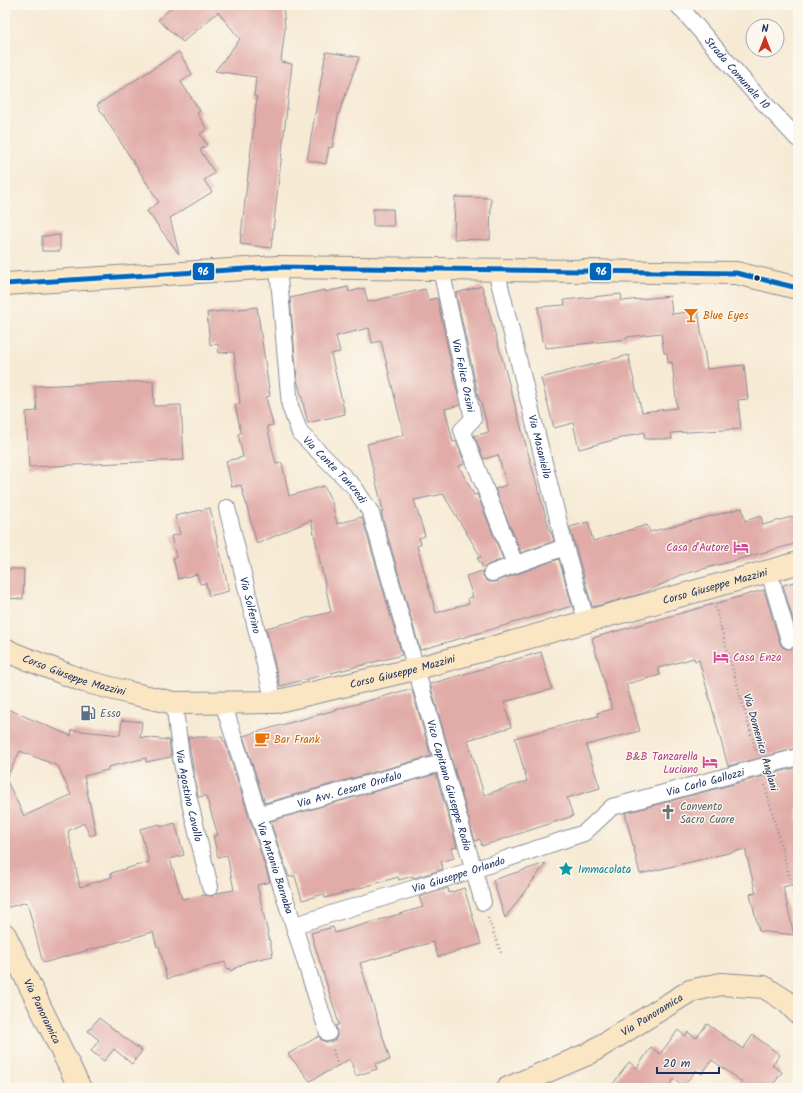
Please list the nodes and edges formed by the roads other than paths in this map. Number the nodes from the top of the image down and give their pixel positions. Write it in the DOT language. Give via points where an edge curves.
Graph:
graph roads {
  1 [pos="678,5"];
  2 [pos="798,139"];
  3 [pos="278,267"];
  4 [pos="441,269"];
  5 [pos="496,270"];
  6 [pos="5,284"];
  7 [pos="798,288"];
  8 [pos="227,508"];
  9 [pos="565,547"];
  10 [pos="798,563"];
  11 [pos="515,564"];
  12 [pos="769,572"];
  13 [pos="492,573"];
  14 [pos="587,622"];
  15 [pos="789,640"];
  16 [pos="5,650"];
  17 [pos="415,669"];
  18 [pos="274,702"];
  19 [pos="174,703"];
  20 [pos="223,703"];
  21 [pos="798,757"];
  22 [pos="442,763"];
  23 [pos="612,807"];
  24 [pos="258,816"];
  25 [pos="473,870"];
  26 [pos="210,888"];
  27 [pos="483,902"];
  28 [pos="295,925"];
  29 [pos="5,935"];
  30 [pos="798,1013"];
  31 [pos="328,1032"];
  32 [pos="80,1088"];
  33 [pos="508,1088"];
  1 -- 2 [label="street, Strada Comunale 10"];
  3 -- 4 [label="street"];
  3 -- 6 [label="street"];
  3 -- 17 [label="street, Via Conte Tancredi" via="290,406 300,433 354,487 371,513"];
  4 -- 5 [label="street"];
  4 -- 11 [label="street, Via Felice Orsini" via="473,419 462,430"];
  5 -- 7 [label="street" via="736,273"];
  5 -- 9 [label="street, Via Masaniello"];
  8 -- 18 [label="street, Via Solferino"];
  9 -- 11 [label="street"];
  9 -- 14 [label="street, Via Masaniello"];
  10 -- 12 [label="street, Corso Giuseppe Mazzini"];
  11 -- 13 [label="street"];
  12 -- 14 [label="street, Corso Giuseppe Mazzini"];
  12 -- 15 [label="street"];
  14 -- 17 [label="street, Corso Giuseppe Mazzini"];
  16 -- 19 [label="street, Corso Giuseppe Mazzini" via="84,681"];
  17 -- 18 [label="street, Corso Giuseppe Mazzini"];
  17 -- 22 [label="street, Vico Capitano Giuseppe Rodio"];
  18 -- 20 [label="street, Corso Giuseppe Mazzini"];
  19 -- 20 [label="street, Corso Giuseppe Mazzini"];
  19 -- 26 [label="street, Via Agostino Cavallo" via="188,795"];
  20 -- 24 [label="street, Via Antonio Barnaba"];
  21 -- 23 [label="street, Via Carlo Gallozzi"];
  22 -- 24 [label="street, Via Avv. Cesare Orofalo"];
  22 -- 25 [label="street, Vico Capitano Giuseppe Rodio"];
  23 -- 25 [label="street, Via Giuseppe Orlando" via="584,833"];
  24 -- 28 [label="street, Via Antonio Barnaba"];
  25 -- 27 [label="street, Vico Capitano Giuseppe Rodio"];
  25 -- 28 [label="street, Via Giuseppe Orlando"];
  28 -- 31 [label="street, Via Antonio Barnaba"];
  29 -- 32 [label="street, Via Panoramica"];
  30 -- 33 [label="street, Via Panoramica" via="786,1001 764,987 721,984 690,991 588,1054"];
}
